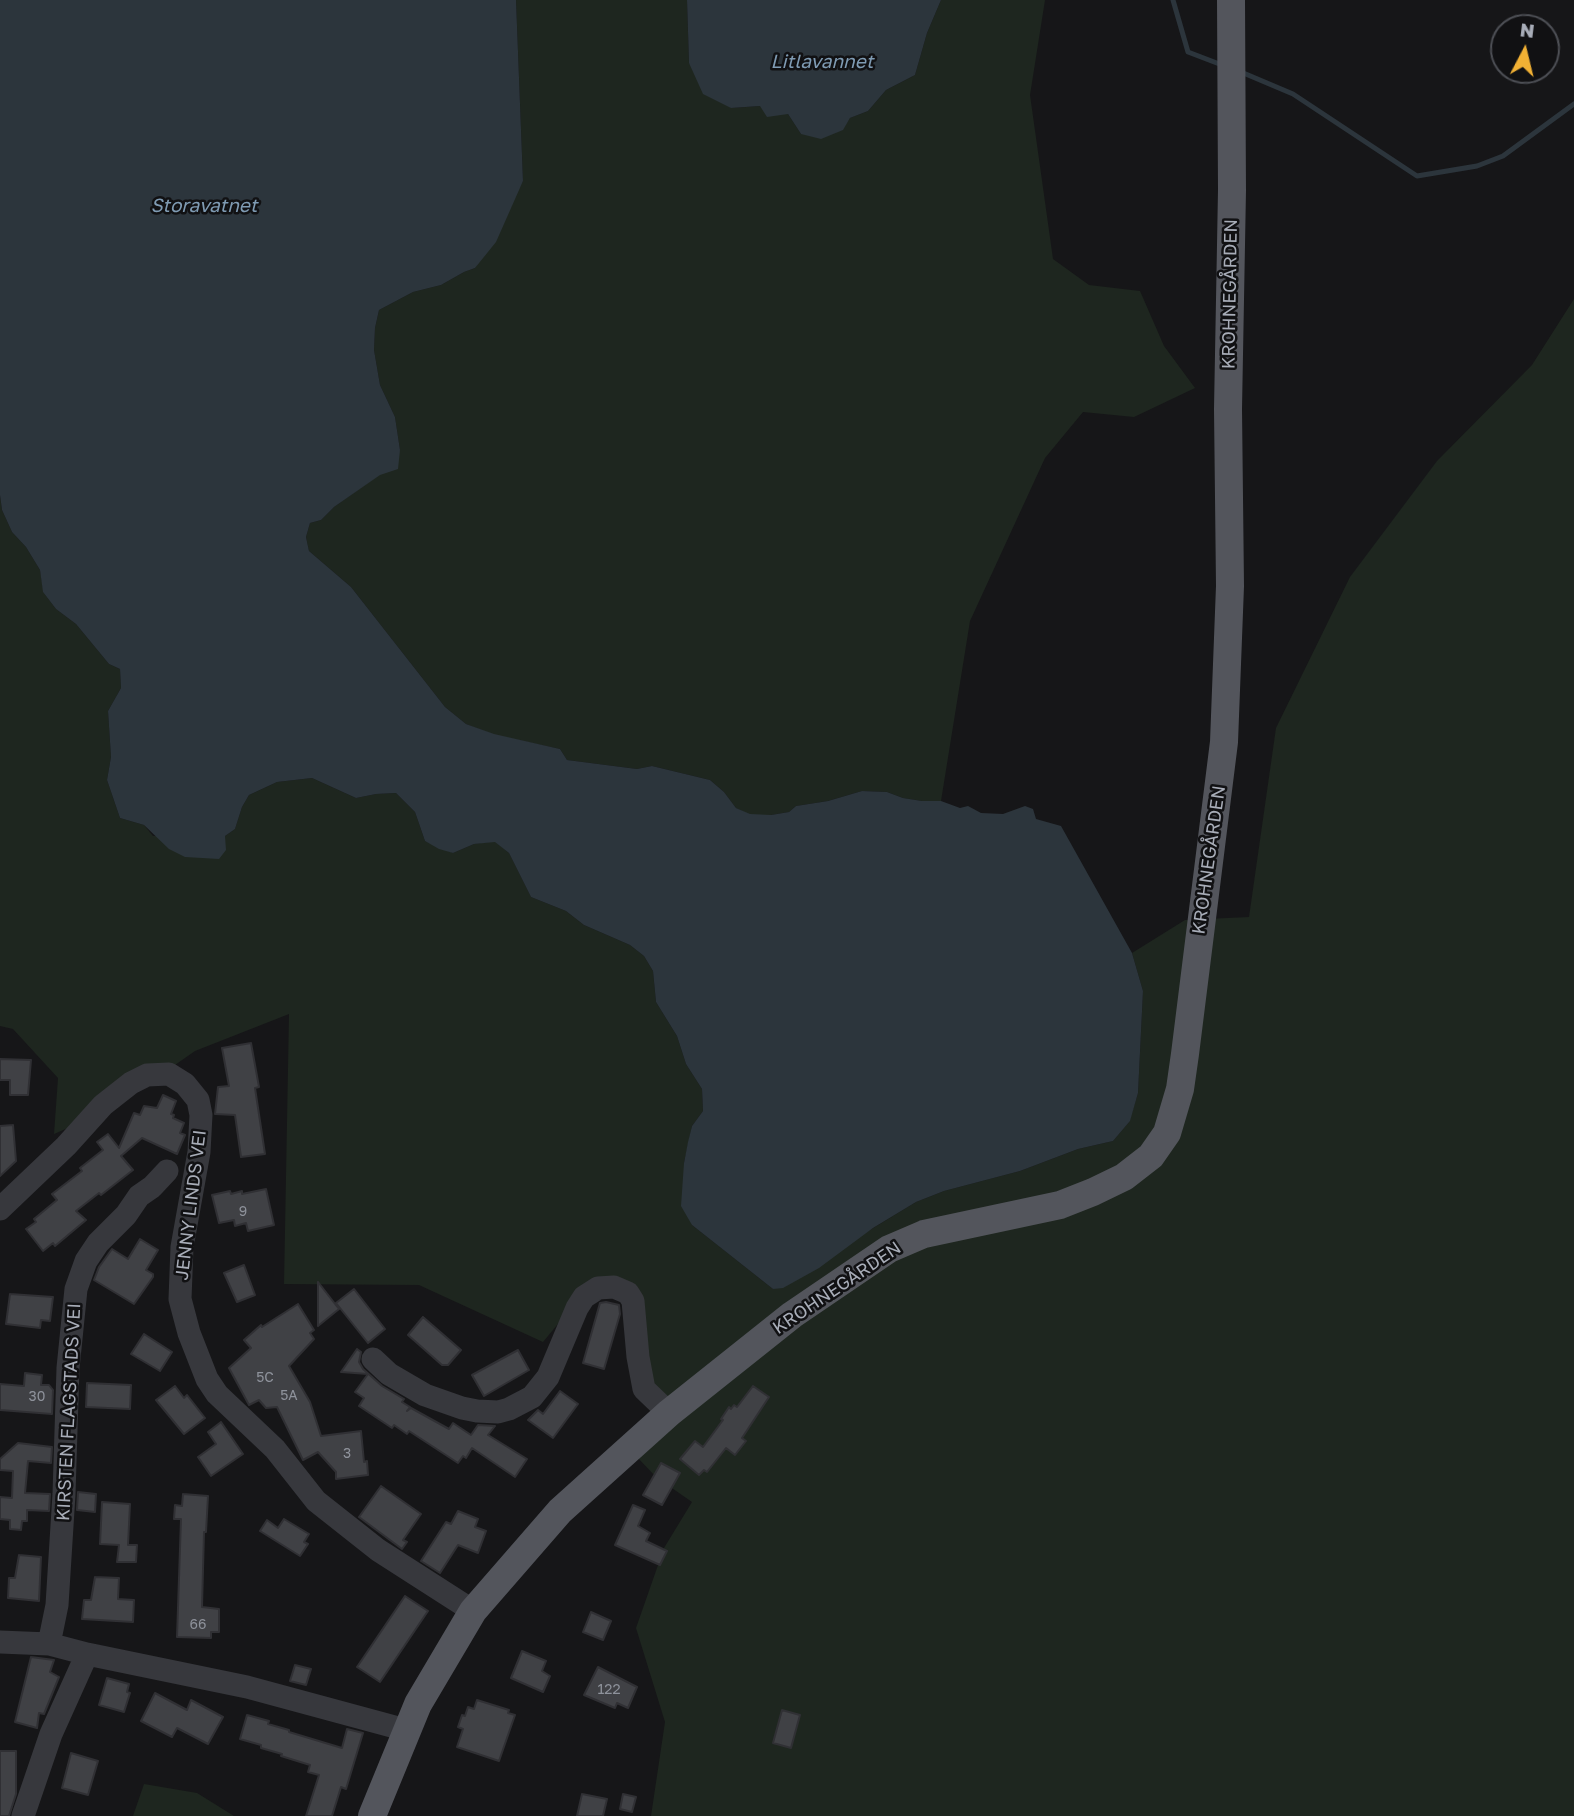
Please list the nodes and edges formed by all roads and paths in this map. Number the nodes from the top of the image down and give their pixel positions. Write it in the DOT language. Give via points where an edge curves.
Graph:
graph roads {
  1 [pos="1231,0"];
  2 [pos="167,1171"];
  3 [pos="0,1209"];
  4 [pos="373,1359"];
  5 [pos="669,1413"];
  6 [pos="473,1611"];
  7 [pos="0,1642"];
  8 [pos="49,1644"];
  9 [pos="87,1654"];
  10 [pos="405,1730"];
  11 [pos="379,1813"];
  12 [pos="23,1816"];
  1 -- 5 [label="main road, KROHNEGÅRDEN" via="1230,586 1224,742 1185,1054 1172,1123 1152,1156 1093,1192 1060,1205 924,1234 889,1250 792,1315"];
  2 -- 8 [label="street, KIRSTEN FLAGSTADS VEI" via="98,1243 76,1289 57,1605"];
  3 -- 6 [label="street, JENNY LINDS VEI" via="103,1105 131,1083 147,1075 169,1074 185,1084 198,1100 201,1115 182,1247 180,1299 207,1379 275,1449 316,1501 397,1563"];
  4 -- 5 [label="street" via="425,1395 477,1411 509,1409 532,1397 548,1377 584,1297 598,1288 614,1287 634,1301 644,1389"];
  5 -- 6 [label="main road, KROHNEGÅRDEN" via="560,1511"];
  6 -- 10 [label="main road, KROHNEGÅRDEN"];
  7 -- 8 [label="street"];
  8 -- 9 [label="street"];
  9 -- 10 [label="street" via="247,1687"];
  9 -- 12 [label="street" via="51,1734"];
  10 -- 11 [label="main road, KROHNEGÅRDEN"];
}
